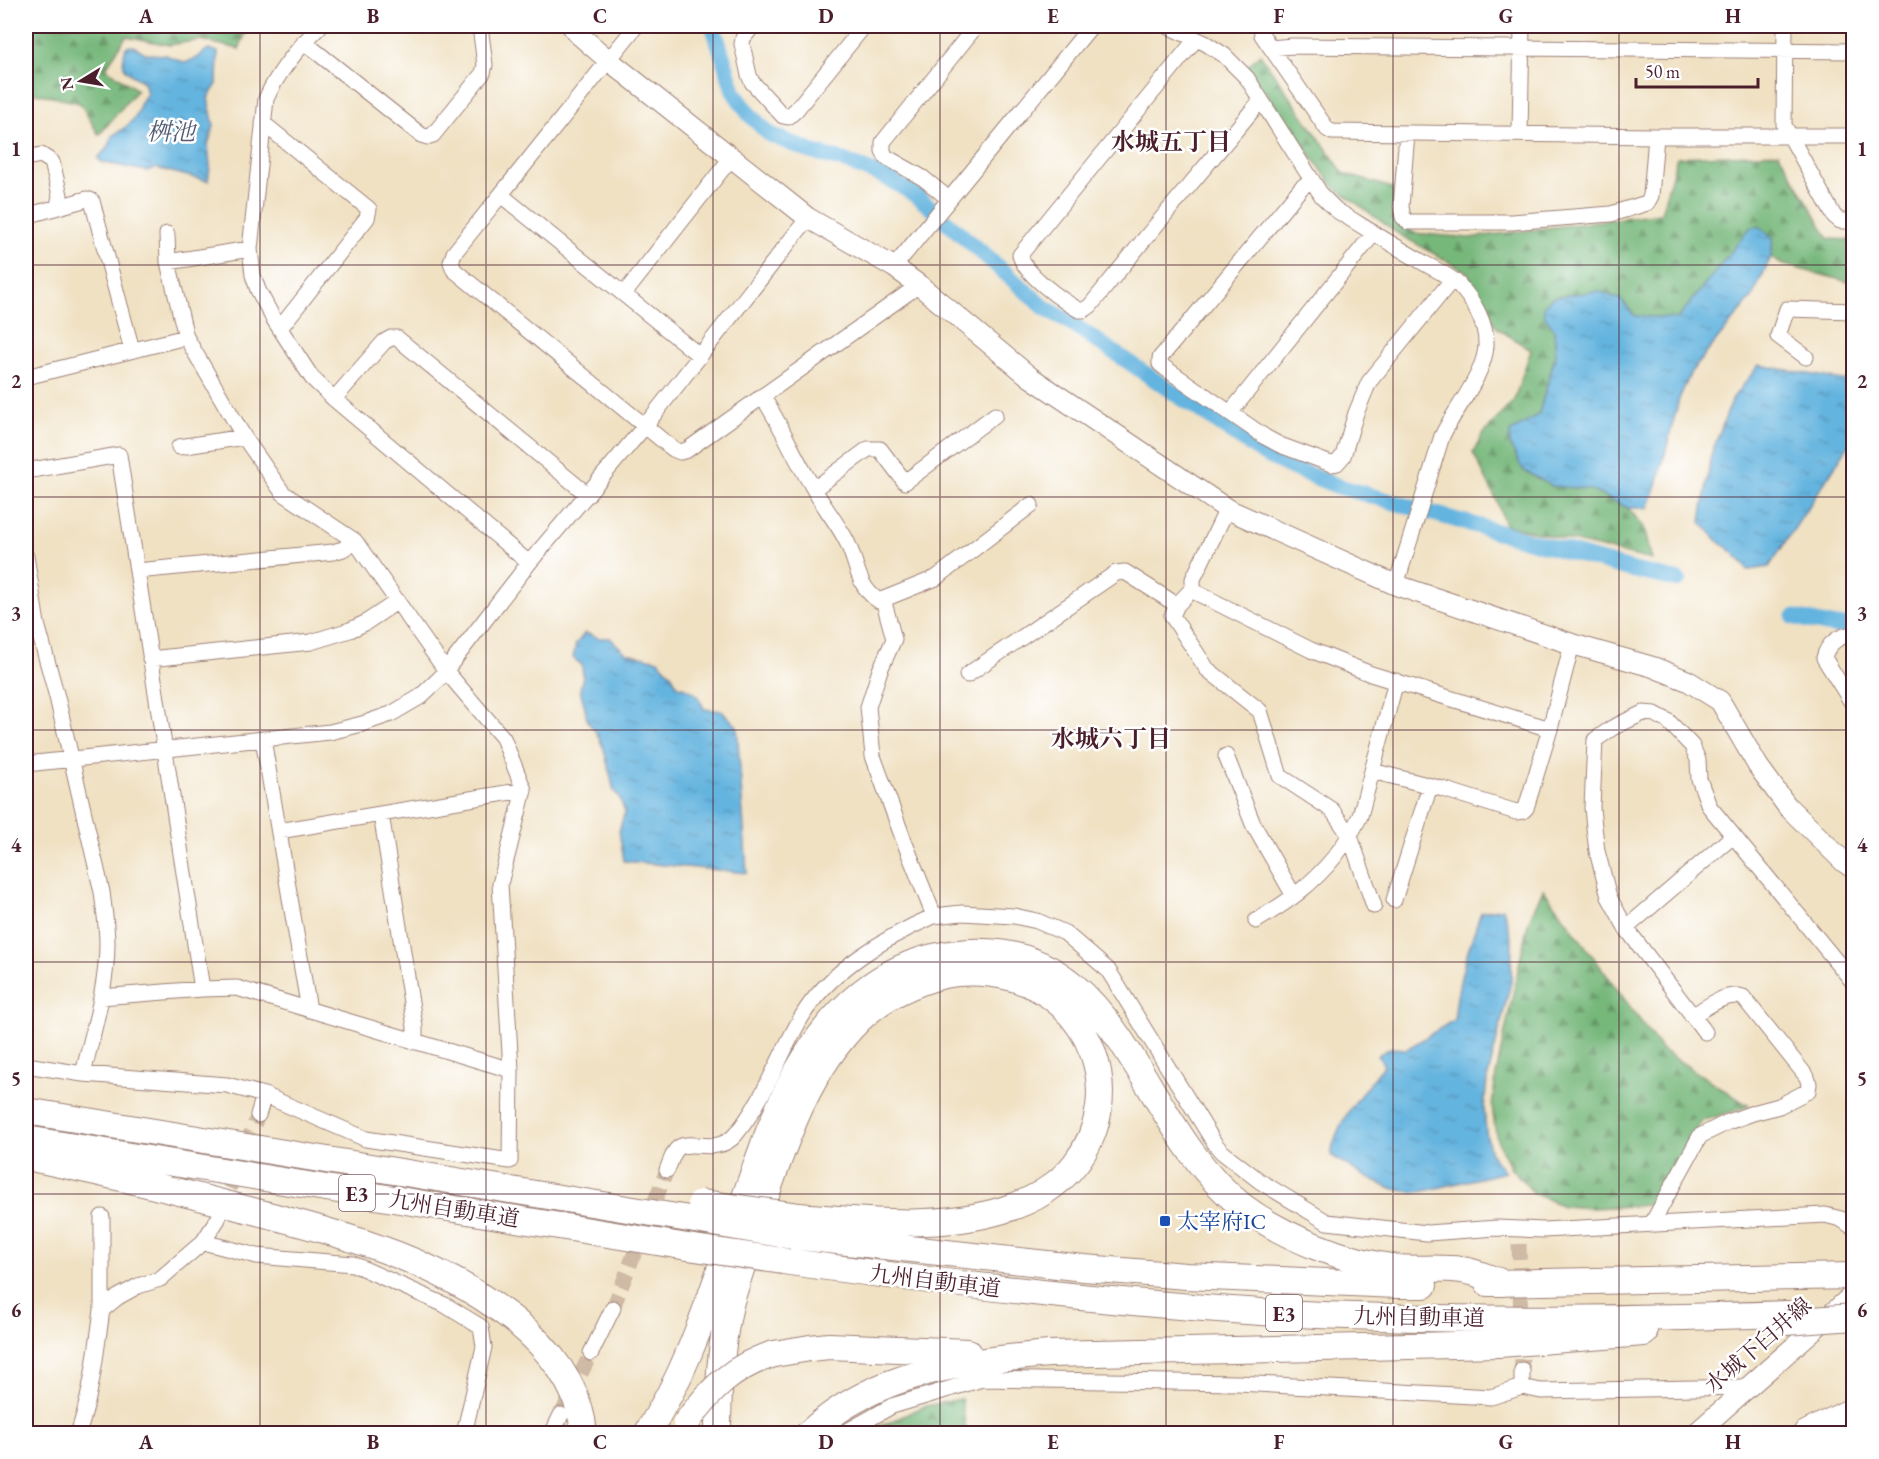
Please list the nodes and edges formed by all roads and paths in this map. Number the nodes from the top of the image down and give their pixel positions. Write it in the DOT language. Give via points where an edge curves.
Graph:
graph roads {
  1 [pos="320,26"];
  2 [pos="480,26"];
  3 [pos="572,26"];
  4 [pos="636,26"];
  5 [pos="753,26"];
  6 [pos="864,26"];
  7 [pos="976,26"];
  8 [pos="1091,26"];
  9 [pos="1167,26"];
  10 [pos="1261,26"];
  11 [pos="1522,26"];
  12 [pos="1785,26"];
  13 [pos="1196,39"];
  14 [pos="304,42"];
  15 [pos="1270,48"];
  16 [pos="1521,48"];
  17 [pos="1785,50"];
  18 [pos="1854,51"];
  19 [pos="608,59"];
  20 [pos="1261,100"];
  21 [pos="263,123"];
  22 [pos="1407,133"];
  23 [pos="1520,135"];
  24 [pos="1656,136"];
  25 [pos="1791,136"];
  26 [pos="1854,136"];
  27 [pos="26,158"];
  28 [pos="731,158"];
  29 [pos="1312,180"];
  30 [pos="501,195"];
  31 [pos="949,199"];
  32 [pos="58,206"];
  33 [pos="26,216"];
  34 [pos="808,218"];
  35 [pos="1854,221"];
  36 [pos="1374,233"];
  37 [pos="167,234"];
  38 [pos="250,249"];
  39 [pos="168,262"];
  40 [pos="894,267"];
  41 [pos="1452,280"];
  42 [pos="919,285"];
  43 [pos="624,294"];
  44 [pos="1854,311"];
  45 [pos="280,328"];
  46 [pos="186,337"];
  47 [pos="132,350"];
  48 [pos="700,356"];
  49 [pos="1806,357"];
  50 [pos="26,374"];
  51 [pos="762,396"];
  52 [pos="334,399"];
  53 [pos="1230,413"];
  54 [pos="995,415"];
  55 [pos="645,426"];
  56 [pos="244,437"];
  57 [pos="179,447"];
  58 [pos="26,471"];
  59 [pos="814,489"];
  60 [pos="588,495"];
  61 [pos="1030,505"];
  62 [pos="1227,508"];
  63 [pos="355,541"];
  64 [pos="26,556"];
  65 [pos="529,563"];
  66 [pos="137,571"];
  67 [pos="1396,585"];
  68 [pos="1193,588"];
  69 [pos="883,600"];
  70 [pos="398,601"];
  71 [pos="1177,606"];
  72 [pos="1854,634"];
  73 [pos="1572,644"];
  74 [pos="150,659"];
  75 [pos="446,670"];
  76 [pos="968,675"];
  77 [pos="1396,681"];
  78 [pos="1854,706"];
  79 [pos="1550,729"];
  80 [pos="263,739"];
  81 [pos="165,749"];
  82 [pos="1226,756"];
  83 [pos="71,759"];
  84 [pos="26,764"];
  85 [pos="1372,771"];
  86 [pos="1430,786"];
  87 [pos="524,790"];
  88 [pos="381,814"];
  89 [pos="279,831"];
  90 [pos="1350,836"];
  91 [pos="1733,836"];
  92 [pos="1854,869"];
  93 [pos="1294,896"];
  94 [pos="1394,900"];
  95 [pos="1374,906"];
  96 [pos="934,916"];
  97 [pos="1256,921"];
  98 [pos="1626,928"];
  99 [pos="1854,983"];
  100 [pos="202,989"];
  101 [pos="101,997"];
  102 [pos="309,1010"];
  103 [pos="1692,1016"];
  104 [pos="1705,1032"];
  105 [pos="415,1042"];
  106 [pos="26,1065"];
  107 [pos="511,1070"];
  108 [pos="83,1074"];
  109 [pos="264,1095"];
  110 [pos="26,1111"];
  111 [pos="258,1115"];
  112 [pos="26,1138"];
  113 [pos="26,1157"];
  114 [pos="668,1170"];
  115 [pos="102,1217"];
  116 [pos="218,1219"];
  117 [pos="1651,1224"];
  118 [pos="795,1226"];
  119 [pos="1854,1228"];
  120 [pos="202,1242"];
  121 [pos="1844,1276"];
  122 [pos="1504,1283"];
  123 [pos="1854,1294"];
  124 [pos="613,1308"];
  125 [pos="102,1310"];
  126 [pos="1854,1311"];
  127 [pos="1854,1317"];
  128 [pos="1786,1318"];
  129 [pos="591,1353"];
  130 [pos="1049,1354"];
  131 [pos="1522,1370"];
  132 [pos="1522,1387"];
  133 [pos="1746,1388"];
  134 [pos="1854,1410"];
  135 [pos="561,1415"];
  136 [pos="717,1427"];
  137 [pos="683,1428"];
  138 [pos="1854,1430"];
  139 [pos="464,1433"];
  140 [pos="78,1434"];
  141 [pos="454,1434"];
  142 [pos="552,1434"];
  143 [pos="584,1434"];
  144 [pos="647,1434"];
  145 [pos="808,1434"];
  146 [pos="842,1434"];
  147 [pos="1695,1434"];
  148 [pos="1806,1434"];
  149 [pos="1846,1434"];
  1 -- 14 [label="street"];
  2 -- 14 [label="street" via="483,73 433,135 427,137"];
  3 -- 19 [label="street"];
  4 -- 19 [label="street"];
  5 -- 6 [label="street" via="742,44 749,75 788,117"];
  7 -- 31 [label="street" via="883,142 886,157 923,178"];
  8 -- 31 [label="street"];
  9 -- 13 [label="street"];
  10 -- 15 [label="street"];
  11 -- 16 [label="street"];
  12 -- 17 [label="street"];
  13 -- 20 [label="street" via="1224,55 1247,78"];
  13 -- 20 [label="street" via="1020,255 1035,277 1079,310 1090,306"];
  14 -- 21 [label="street" via="274,81 266,99"];
  15 -- 16 [label="street"];
  15 -- 22 [label="street" via="1327,129"];
  16 -- 17 [label="street"];
  16 -- 23 [label="street"];
  17 -- 18 [label="street"];
  17 -- 25 [label="street" via="1784,125"];
  19 -- 28 [label="street"];
  19 -- 30 [label="street"];
  20 -- 29 [label="street"];
  21 -- 38 [label="street"];
  21 -- 45 [label="street" via="369,209 367,218"];
  22 -- 23 [label="street"];
  22 -- 24 [label="street" via="1401,207 1402,217 1408,222 1512,222 1611,214 1647,203 1652,196"];
  23 -- 24 [label="street"];
  24 -- 25 [label="street"];
  25 -- 26 [label="street"];
  25 -- 35 [label="street" via="1834,216 1840,221"];
  27 -- 32 [label="street" via="41,155 52,162 60,195"];
  28 -- 34 [label="street"];
  28 -- 43 [label="street"];
  29 -- 36 [label="street" via="1336,210"];
  29 -- 53 [label="street" via="1301,188 1160,358 1165,368"];
  30 -- 43 [label="street"];
  30 -- 55 [label="street" via="454,253 454,270"];
  31 -- 40 [label="street"];
  32 -- 33 [label="street"];
  32 -- 47 [label="street" via="92,201"];
  34 -- 40 [label="street"];
  34 -- 48 [label="street"];
  36 -- 41 [label="street"];
  36 -- 53 [label="street"];
  37 -- 39 [label="street"];
  38 -- 39 [label="street"];
  38 -- 45 [label="street" via="258,290"];
  39 -- 46 [label="street"];
  40 -- 42 [label="street"];
  41 -- 53 [label="street" via="1369,382 1343,456 1337,463 1280,445"];
  41 -- 67 [label="street" via="1473,301 1486,346 1479,371 1442,436"];
  42 -- 51 [label="street"];
  42 -- 62 [label="street" via="1030,377"];
  43 -- 48 [label="street"];
  44 -- 49 [label="street" via="1786,309 1778,336"];
  45 -- 52 [label="street" via="312,378"];
  46 -- 47 [label="street"];
  46 -- 56 [label="street"];
  47 -- 50 [label="street"];
  48 -- 55 [label="street"];
  51 -- 55 [label="street" via="680,452"];
  51 -- 59 [label="street"];
  52 -- 60 [label="street" via="384,342 397,338"];
  52 -- 65 [label="street"];
  54 -- 59 [label="street" via="905,482 880,449 868,449"];
  55 -- 60 [label="street"];
  56 -- 57 [label="street"];
  56 -- 63 [label="street" via="284,493"];
  58 -- 66 [label="street" via="119,455"];
  59 -- 69 [label="street" via="851,549 860,580 869,594"];
  60 -- 65 [label="street"];
  61 -- 69 [label="street" via="936,578"];
  62 -- 67 [label="street"];
  62 -- 68 [label="street" via="1193,579"];
  63 -- 66 [label="street" via="333,552"];
  63 -- 70 [label="street"];
  64 -- 83 [label="street" via="38,624"];
  65 -- 75 [label="street"];
  66 -- 74 [label="street"];
  67 -- 73 [label="street"];
  68 -- 71 [label="street"];
  68 -- 77 [label="street" via="1311,650"];
  69 -- 96 [label="street" via="894,639 868,707 873,756"];
  70 -- 74 [label="street" via="365,623 311,642"];
  70 -- 75 [label="street"];
  71 -- 76 [label="street" via="1125,572 1116,573"];
  71 -- 90 [label="street" via="1172,616 1207,669 1260,711 1280,776 1332,810"];
  72 -- 78 [label="street" via="1835,640 1824,658"];
  73 -- 79 [label="street"];
  73 -- 92 [label="street" via="1653,667 1688,681 1720,701 1787,806"];
  74 -- 81 [label="street"];
  75 -- 80 [label="street" via="420,697 392,714 330,732"];
  75 -- 87 [label="street" via="503,738"];
  77 -- 79 [label="street"];
  77 -- 85 [label="street"];
  79 -- 86 [label="street" via="1523,811"];
  80 -- 81 [label="street"];
  80 -- 89 [label="street"];
  81 -- 83 [label="street"];
  81 -- 100 [label="street"];
  82 -- 93 [label="street" via="1253,824"];
  83 -- 84 [label="street"];
  83 -- 101 [label="street" via="106,921"];
  85 -- 86 [label="street"];
  85 -- 90 [label="street" via="1360,816"];
  86 -- 94 [label="street"];
  87 -- 88 [label="street"];
  87 -- 107 [label="street" via="500,884"];
  88 -- 89 [label="street"];
  88 -- 105 [label="street"];
  89 -- 102 [label="street"];
  90 -- 93 [label="street" via="1332,861"];
  90 -- 95 [label="street"];
  91 -- 98 [label="street"];
  91 -- 98 [label="street" via="1703,793 1692,746 1668,721 1642,713 1595,740 1592,808 1597,851 1609,897"];
  91 -- 99 [label="street"];
  93 -- 97 [label="street"];
  96 -- 114 [label="street" via="883,942 837,976 802,1016 737,1133 725,1144 679,1147"];
  96 -- 117 [label="street" via="1014,916 1065,933 1108,970 1222,1152 1261,1182 1327,1222 1427,1233 1497,1227 1520,1237"];
  98 -- 103 [label="street"];
  100 -- 101 [label="street"];
  100 -- 102 [label="street" via="237,988"];
  101 -- 108 [label="street"];
  102 -- 105 [label="street"];
  103 -- 104 [label="street"];
  103 -- 117 [label="street" via="1726,996 1743,997 1807,1077 1808,1091 1779,1107 1753,1113 1700,1136"];
  105 -- 107 [label="street"];
  106 -- 108 [label="street"];
  107 -- 109 [label="street" via="510,1161 366,1139"];
  108 -- 109 [label="street" via="227,1085"];
  109 -- 111 [label="street"];
  110 -- 118 [label="highway, 九州自動車道 / E3, bridge" via="370,1166"];
  112 -- 128 [label="highway, 九州自動車道 / E3, bridge" via="688,1247 1083,1298 1359,1316"];
  113 -- 143 [label="highway" via="159,1186 286,1220 375,1247 445,1276 517,1322 549,1353 570,1385"];
  115 -- 125 [label="street"];
  116 -- 120 [label="street"];
  117 -- 119 [label="street" via="1825,1215 1842,1219"];
  118 -- 122 [label="highway, 九州自動車道 / E3" via="1015,1262 1186,1276 1397,1286"];
  118 -- 136 [label="highway" via="959,1219 1026,1202 1058,1181 1085,1149 1099,1110 1096,1062 1077,1020 1061,1003 1022,980 976,972 953,973 931,978 884,1000 841,1040 795,1116 730,1300"];
  120 -- 125 [label="street" via="159,1279 138,1286"];
  120 -- 139 [label="street" via="257,1256 353,1264 445,1305 480,1327 484,1347"];
  121 -- 122 [label="highway, 九州自動車道 / E3"];
  122 -- 144 [label="highway" via="1463,1270 1396,1268 1342,1256 1267,1223 1219,1186 1198,1162 1105,1017 1087,996 1068,980 1026,957 956,952 908,965 866,988 831,1021 802,1061 764,1143 681,1371"];
  123 -- 133 [label="street, 水城下臼井線"];
  124 -- 129 [label="street"];
  125 -- 140 [label="street" via="87,1410"];
  126 -- 128 [label="highway, 九州自動車道 / E3"];
  127 -- 128 [label="highway, bridge"];
  128 -- 130 [label="highway" via="1499,1344"];
  130 -- 137 [label="highway, bridge" via="829,1346 774,1354 742,1366 727,1378"];
  130 -- 145 [label="highway" via="989,1359 899,1380 851,1401"];
  131 -- 132 [label="street"];
  132 -- 133 [label="street" via="1541,1391"];
  132 -- 146 [label="street" via="1491,1397 1238,1383 982,1379 892,1406"];
  133 -- 147 [label="street, 水城下臼井線"];
  134 -- 148 [label="highway"];
  135 -- 142 [label="street"];
  138 -- 149 [label="highway"];
  139 -- 141 [label="street"];
}
